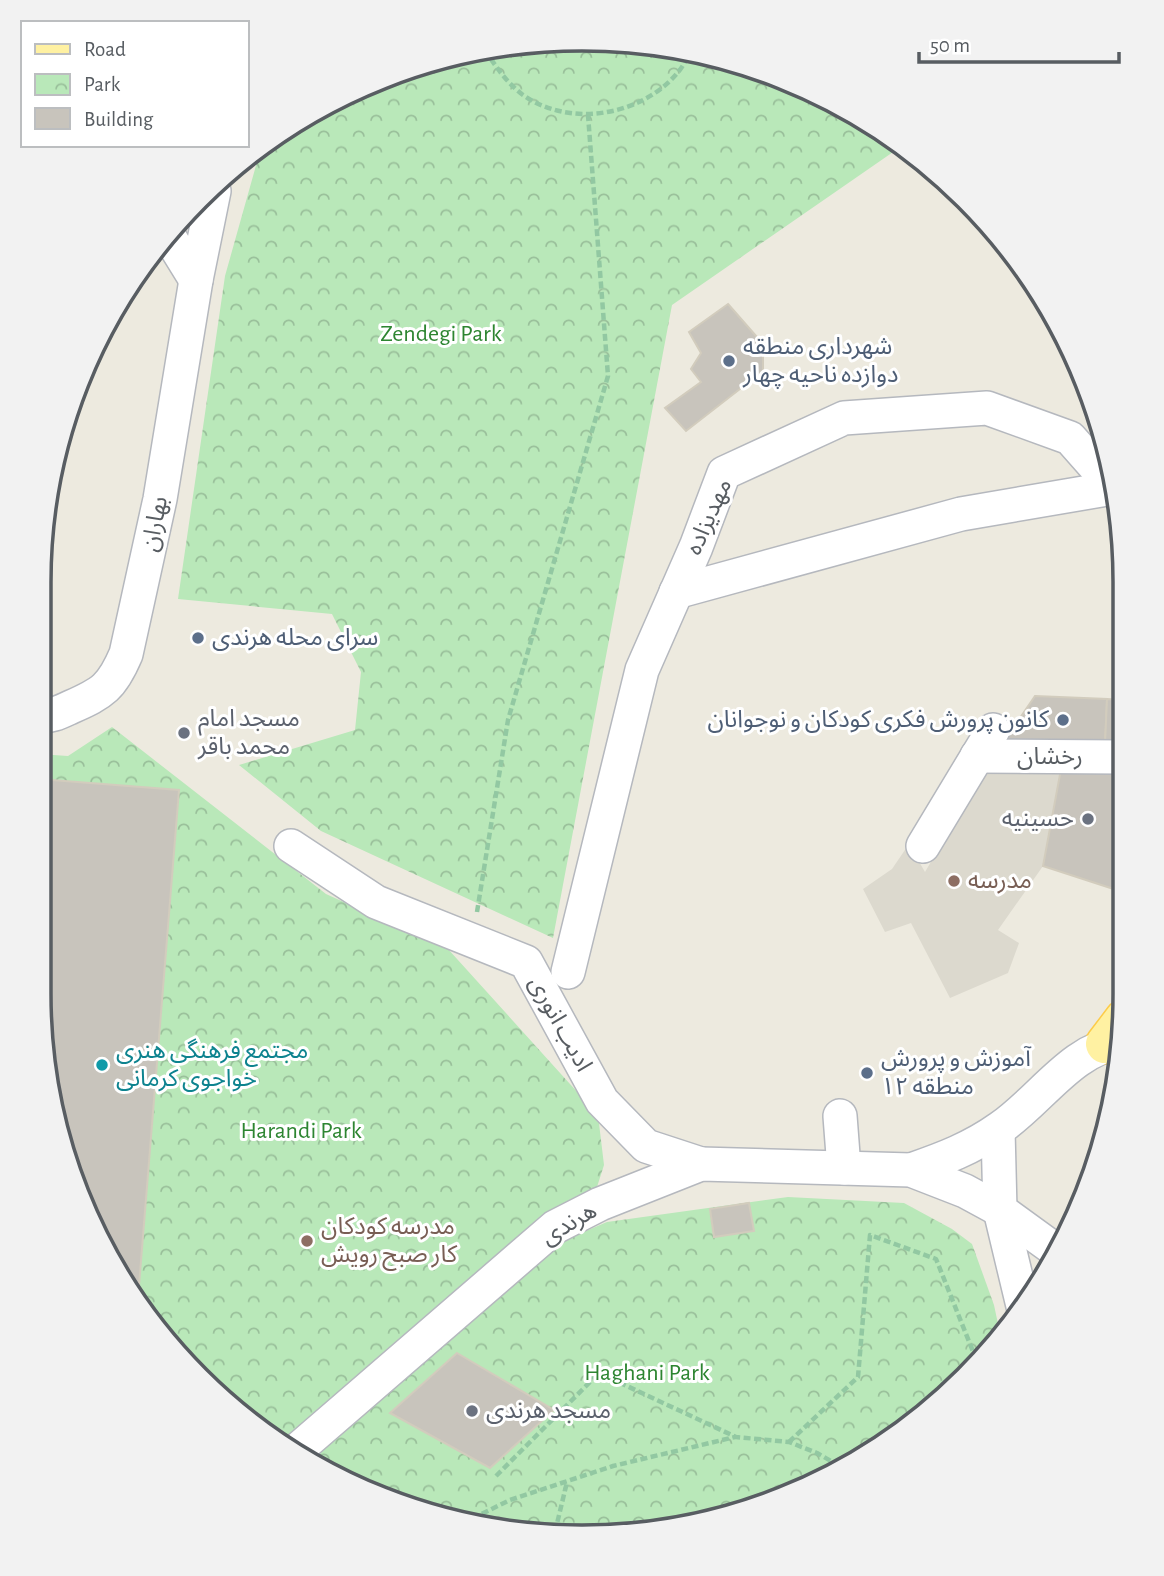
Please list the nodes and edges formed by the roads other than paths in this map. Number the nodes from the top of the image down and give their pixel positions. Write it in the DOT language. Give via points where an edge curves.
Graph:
graph roads {
  1 [pos="212,201"];
  2 [pos="174,244"];
  3 [pos="196,280"];
  4 [pos="1102,476"];
  5 [pos="1105,490"];
  6 [pos="676,592"];
  7 [pos="51,711"];
  8 [pos="1113,756"];
  9 [pos="291,846"];
  10 [pos="923,846"];
  11 [pos="568,972"];
  12 [pos="1111,1039"];
  13 [pos="840,1116"];
  14 [pos="998,1130"];
  15 [pos="701,1164"];
  16 [pos="844,1168"];
  17 [pos="911,1170"];
  18 [pos="1000,1210"];
  19 [pos="1049,1246"];
  20 [pos="1020,1294"];
  21 [pos="302,1446"];
  1 -- 3 [label="street, بهاران"];
  2 -- 3 [label="street"];
  3 -- 7 [label="street, بهاران" via="160,499 126,654 117,677 97,696"];
  4 -- 6 [label="street, مهدیزاده" via="1070,438 986,408 844,418 724,473"];
  5 -- 6 [label="street" via="961,514"];
  6 -- 11 [label="street, مهدیزاده" via="642,670"];
  8 -- 10 [label="street, رخشان" via="985,743"];
  9 -- 15 [label="street, ادیب انوری" via="376,902 526,962 602,1101 646,1146"];
  12 -- 14 [label="street, هرندی" via="1077,1060"];
  13 -- 16 [label="street"];
  14 -- 17 [label="street, هرندی" via="956,1154"];
  14 -- 18 [label="street"];
  15 -- 16 [label="street, هرندی"];
  15 -- 21 [label="street, هرندی" via="555,1227"];
  16 -- 17 [label="street, هرندی"];
  17 -- 18 [label="street, هرندی"];
  18 -- 19 [label="street, هرندی"];
  18 -- 20 [label="street"];
}
